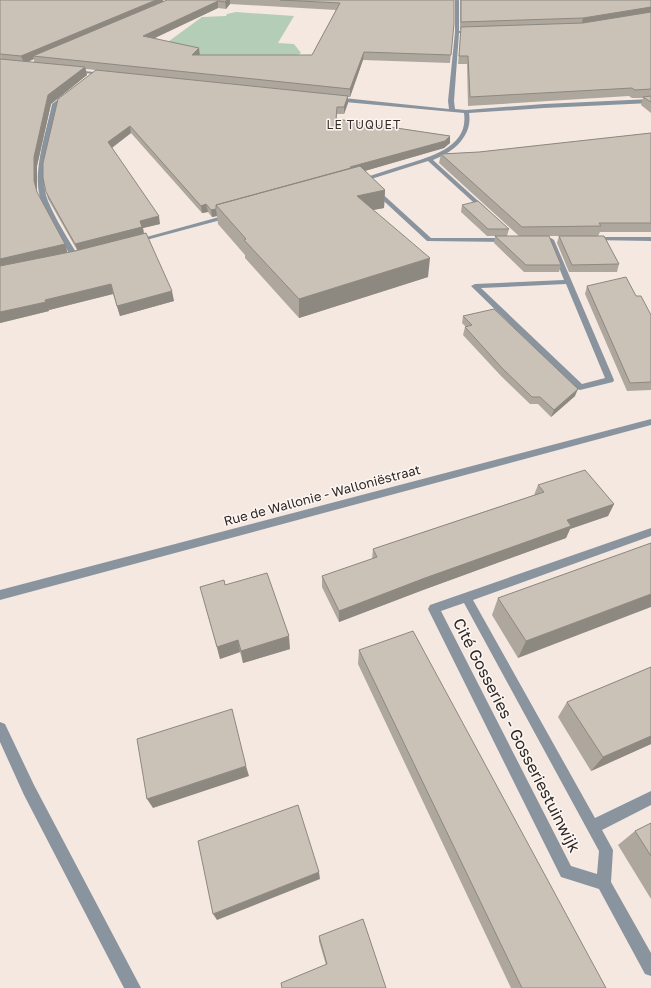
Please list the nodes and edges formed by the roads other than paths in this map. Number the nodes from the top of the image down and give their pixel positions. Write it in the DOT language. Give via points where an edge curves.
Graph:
graph roads {
  1 [pos="457,0"];
  2 [pos="478,31"];
  3 [pos="457,32"];
  4 [pos="71,70"];
  5 [pos="96,73"];
  6 [pos="110,74"];
  7 [pos="89,78"];
  8 [pos="72,91"];
  9 [pos="325,98"];
  10 [pos="651,101"];
  11 [pos="452,111"];
  12 [pos="466,112"];
  13 [pos="429,159"];
  14 [pos="364,179"];
  15 [pos="348,184"];
  16 [pos="239,214"];
  17 [pos="490,215"];
  18 [pos="515,237"];
  19 [pos="589,239"];
  20 [pos="651,239"];
  21 [pos="551,240"];
  22 [pos="128,243"];
  23 [pos="83,255"];
  24 [pos="75,257"];
  25 [pos="68,258"];
  26 [pos="569,282"];
  27 [pos="651,422"];
  28 [pos="651,532"];
  29 [pos="0,595"];
  30 [pos="466,597"];
  31 [pos="0,728"];
  32 [pos="3,743"];
  33 [pos="651,798"];
  34 [pos="592,827"];
  35 [pos="604,883"];
  36 [pos="651,968"];
  37 [pos="133,988"];
  1 -- 3 [label="street"];
  2 -- 3 [label="street"];
  3 -- 11 [label="street"];
  4 -- 5 [label="street"];
  5 -- 6 [label="street"];
  5 -- 7 [label="street"];
  8 -- 24 [label="street" via="54,104 41,170 41,185 44,200"];
  9 -- 11 [label="street"];
  10 -- 12 [label="street"];
  11 -- 12 [label="street"];
  12 -- 13 [label="street" via="468,121 451,152"];
  13 -- 14 [label="street"];
  13 -- 17 [label="street"];
  14 -- 15 [label="street"];
  14 -- 18 [label="street" via="429,240"];
  16 -- 22 [label="street"];
  19 -- 20 [label="street"];
  21 -- 26 [label="street"];
  23 -- 24 [label="street"];
  24 -- 25 [label="street"];
  26 -- 26 [label="street" via="475,286 580,386 610,380"];
  27 -- 29 [label="street, Rue de Wallonie - Walloniëstraat"];
  28 -- 30 [label="street, Cité Gosseries - Gosseriestuinwijk"];
  30 -- 34 [label="street, Cité Gosseries - Gosseriestuinwijk"];
  30 -- 35 [label="street, Cité Gosseries - Gosseriestuinwijk" via="434,609 566,872"];
  31 -- 32 [label="street"];
  32 -- 37 [label="street"];
  33 -- 34 [label="street, Cité Gosseries - Gosseriestuinwijk"];
  34 -- 35 [label="street, Cité Gosseries - Gosseriestuinwijk" via="606,850"];
  35 -- 36 [label="street"];
}
